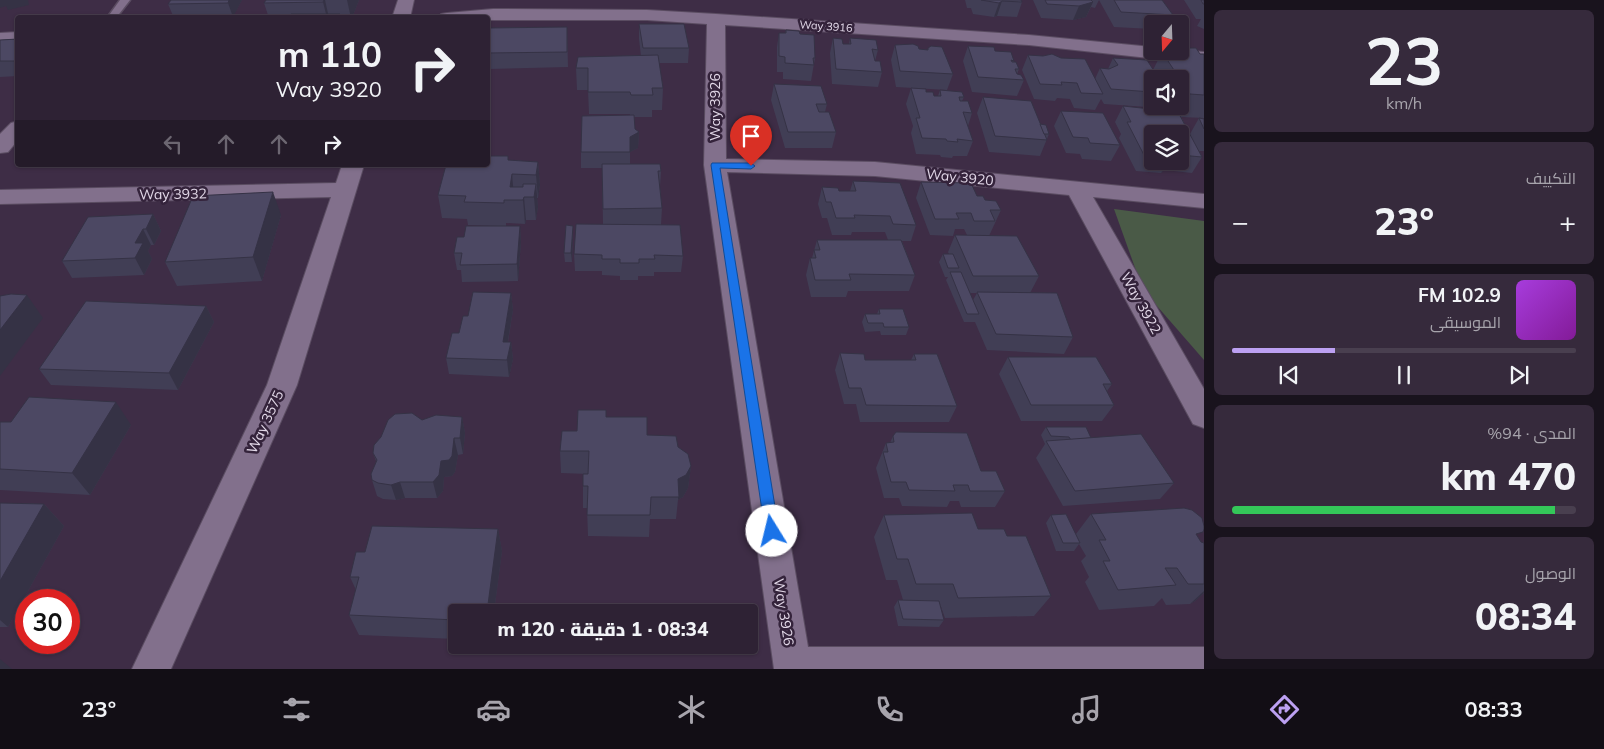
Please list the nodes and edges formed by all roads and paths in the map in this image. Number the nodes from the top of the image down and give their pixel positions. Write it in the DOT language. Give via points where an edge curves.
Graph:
graph roads {
  1 [pos="125,0"];
  2 [pos="406,0"];
  3 [pos="113,15"];
  4 [pos="402,15"];
  5 [pos="482,15"];
  6 [pos="716,19"];
  7 [pos="15,36"];
  8 [pos="0,38"];
  9 [pos="1204,58"];
  10 [pos="15,130"];
  11 [pos="0,147"];
  12 [pos="715,165"];
  13 [pos="349,177"];
  14 [pos="1077,189"];
  15 [pos="0,197"];
  16 [pos="1204,201"];
  17 [pos="1204,416"];
  18 [pos="1204,666"];
  19 [pos="793,668"];
  20 [pos="150,669"];
  1 -- 3 [label="lane"];
  2 -- 4 [label="street"];
  5 -- 6 [label="street, Way 3916" via="582,13"];
  6 -- 9 [label="street, Way 3916" via="1029,40"];
  6 -- 12 [label="street, Way 3926"];
  7 -- 8 [label="street"];
  10 -- 11 [label="street"];
  12 -- 14 [label="street, Way 3920" via="875,169"];
  12 -- 19 [label="street, Way 3926"];
  13 -- 15 [label="street, Way 3932"];
  13 -- 20 [label="street, Way 3575" via="282,385"];
  14 -- 16 [label="street, Way 3920"];
  14 -- 17 [label="street, Way 3922"];
  18 -- 19 [label="street"];
}
